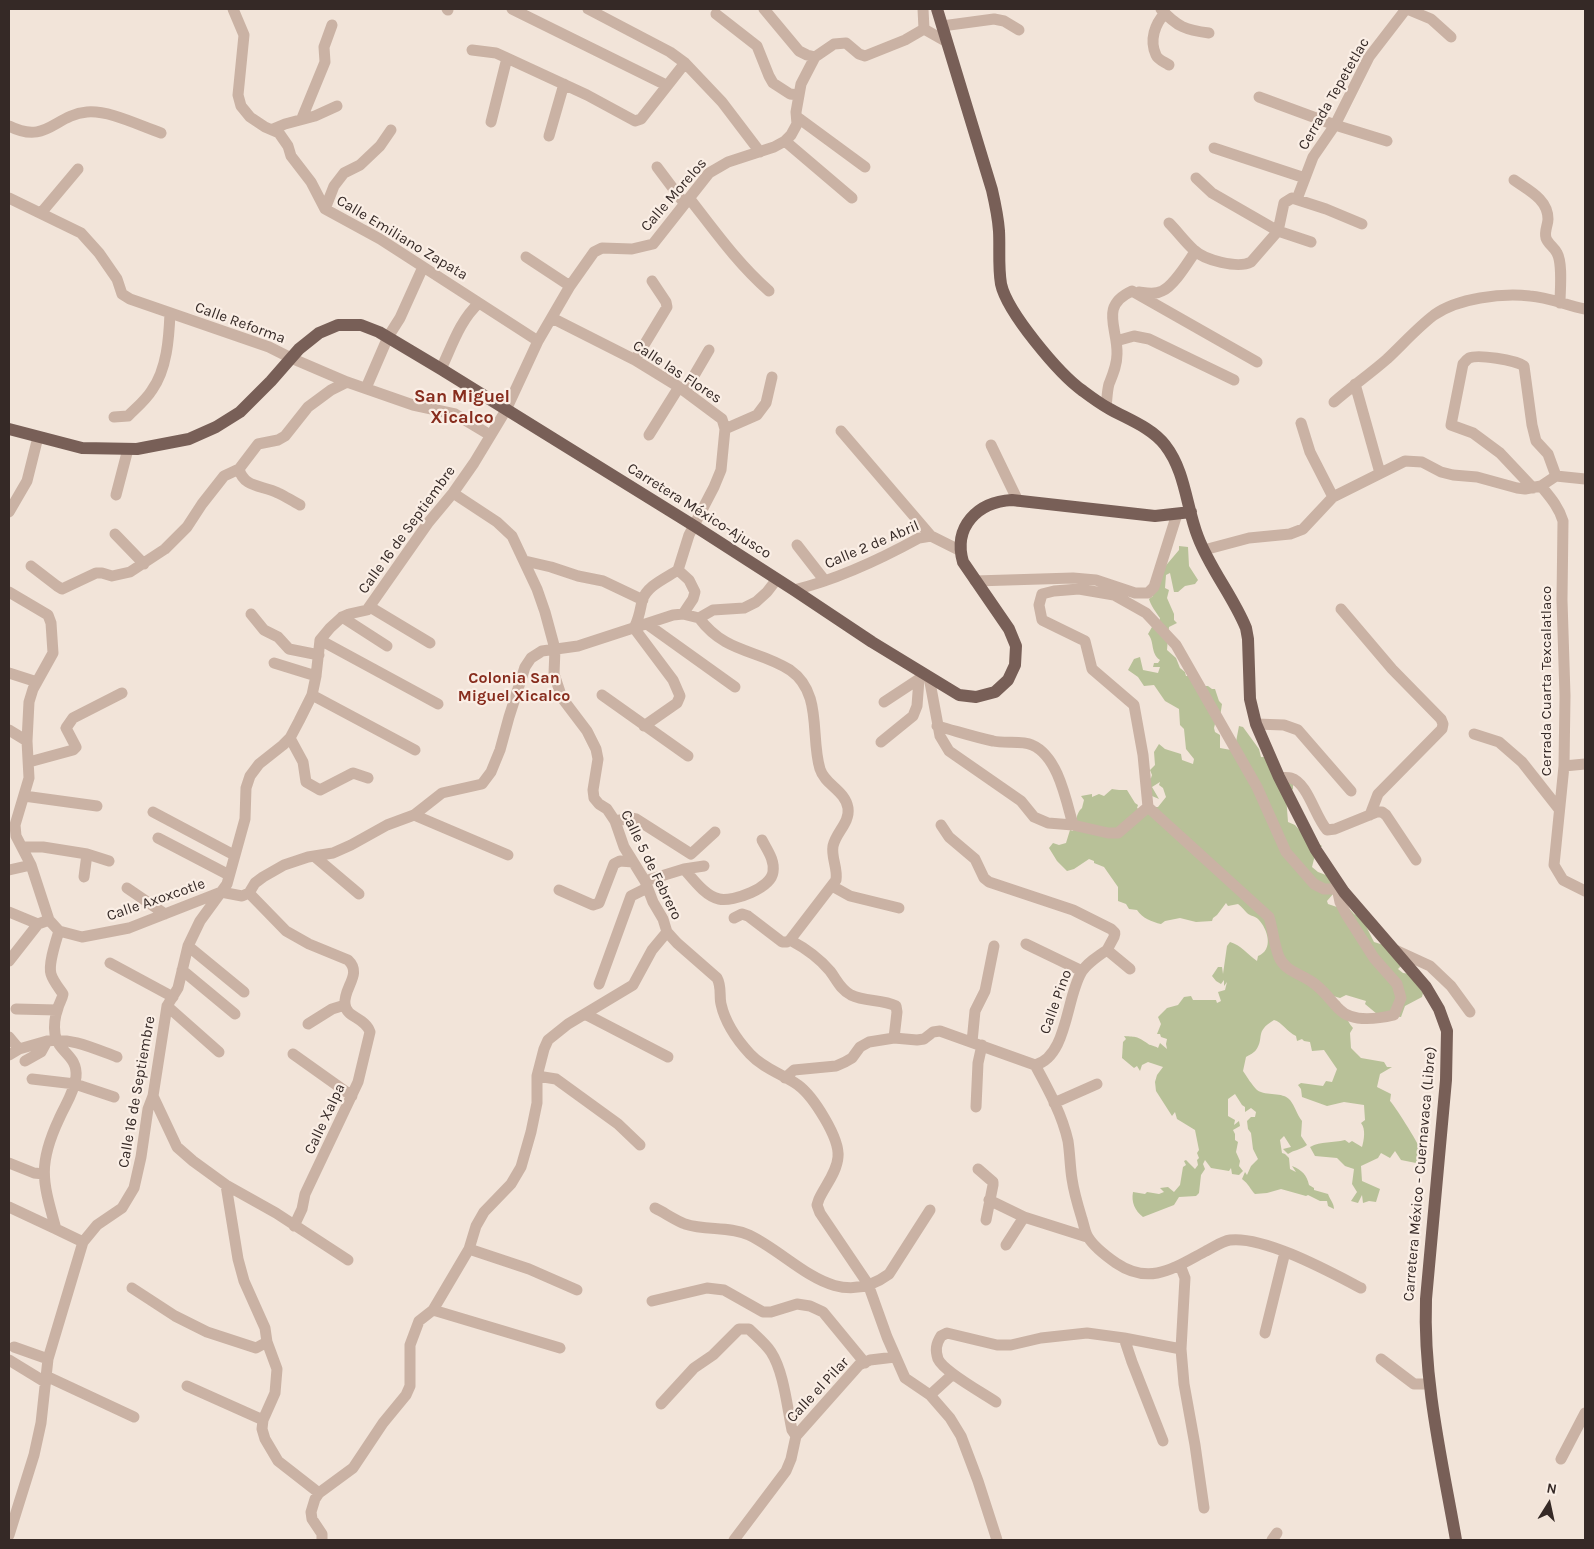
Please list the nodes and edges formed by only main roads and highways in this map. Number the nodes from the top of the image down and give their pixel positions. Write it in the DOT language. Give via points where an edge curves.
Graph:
graph roads {
  1 [pos="936,9"];
  2 [pos="9,429"];
  3 [pos="1191,512"];
  4 [pos="1456,1540"];
  1 -- 3 [label="main road, Carretera México - Cuernavaca (Libre)" via="997,212 1001,284 1013,312 1078,388 1163,442 1176,463"];
  2 -- 3 [label="main road, Carretera México-Ajusco" via="82,448 128,449 189,439 240,412 299,349 319,333 338,325 360,325 388,337 694,526 925,677 959,695 976,697 994,692 1008,680 1015,665 1016,646 1009,629 962,562 959,550 963,530 972,516 992,503 1005,501 1145,515"];
  3 -- 4 [label="main road, Carretera México - Cuernavaca (Libre)" via="1198,538 1246,628 1250,699 1256,724 1279,778 1316,850 1344,892 1430,992 1447,1031 1446,1080 1425,1328 1429,1384"];
}
